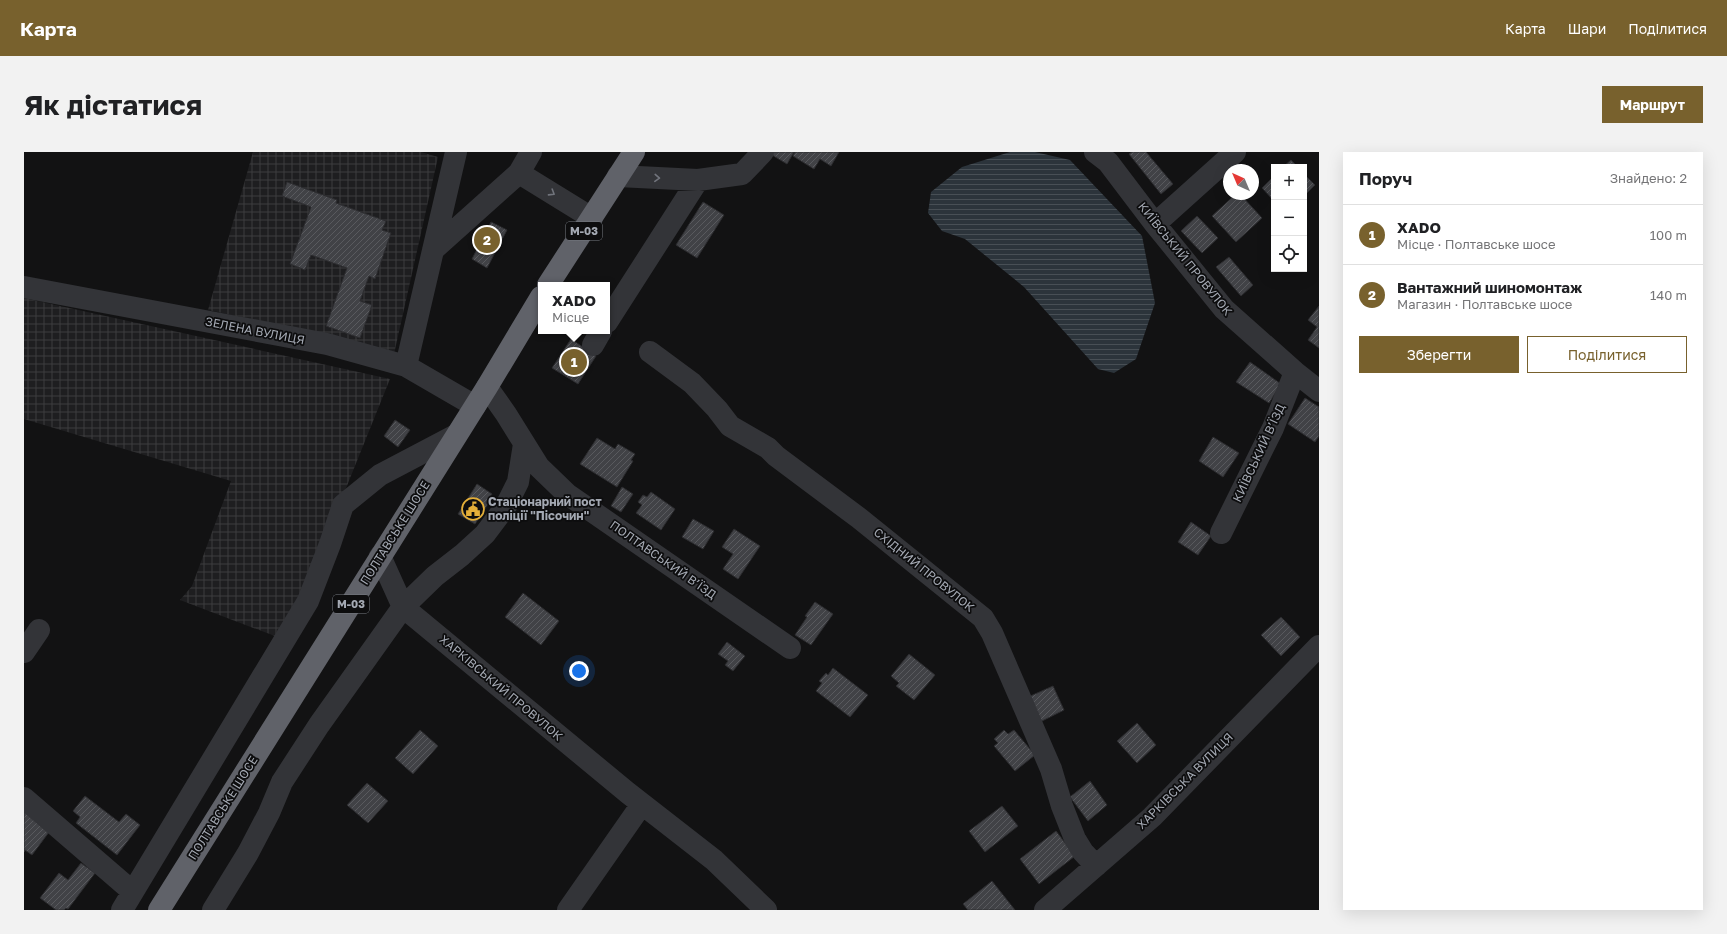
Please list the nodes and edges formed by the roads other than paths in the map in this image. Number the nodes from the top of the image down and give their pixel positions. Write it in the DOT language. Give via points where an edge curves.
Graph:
graph roads {
  1 [pos="456,152"];
  2 [pos="531,152"];
  3 [pos="634,152"];
  4 [pos="763,152"];
  5 [pos="1095,152"];
  6 [pos="1235,152"];
  7 [pos="519,173"];
  8 [pos="618,176"];
  9 [pos="698,180"];
  10 [pos="592,218"];
  11 [pos="1155,224"];
  12 [pos="433,250"];
  13 [pos="550,282"];
  14 [pos="24,287"];
  15 [pos="538,302"];
  16 [pos="610,317"];
  17 [pos="650,352"];
  18 [pos="406,366"];
  19 [pos="1295,372"];
  20 [pos="487,387"];
  21 [pos="1319,391"];
  22 [pos="475,406"];
  23 [pos="456,435"];
  24 [pos="524,444"];
  25 [pos="1221,533"];
  26 [pos="380,556"];
  27 [pos="403,607"];
  28 [pos="39,630"];
  29 [pos="1319,646"];
  30 [pos="790,648"];
  31 [pos="24,652"];
  32 [pos="24,798"];
  33 [pos="642,804"];
  34 [pos="1096,866"];
  35 [pos="133,892"];
  36 [pos="122,910"];
  37 [pos="159,910"];
  38 [pos="213,910"];
  39 [pos="568,910"];
  40 [pos="766,910"];
  41 [pos="1045,910"];
  1 -- 12 [label="street"];
  2 -- 7 [label="street"];
  3 -- 8 [label="highway, М-03"];
  4 -- 9 [label="street" via="742,174"];
  5 -- 11 [label="street, КИЇВСЬКИЙ ПРОВУЛОК" via="1108,162"];
  6 -- 11 [label="street"];
  7 -- 10 [label="street, one-way"];
  7 -- 12 [label="street"];
  8 -- 9 [label="street, one-way"];
  8 -- 10 [label="highway, М-03"];
  9 -- 16 [label="street"];
  10 -- 13 [label="highway, М-03"];
  11 -- 19 [label="street, КИЇВСЬКИЙ ПРОВУЛОК" via="1224,309"];
  12 -- 18 [label="street"];
  14 -- 18 [label="street, ЗЕЛЕНА ВУЛИЦЯ" via="327,344"];
  15 -- 20 [label="highway, ПОЛТАВСЬКЕ ШОСЕ / М-03"];
  17 -- 34 [label="street, СХІДНИЙ ПРОВУЛОК" via="692,383 730,426 768,448 983,618 992,633 1051,769 1075,839"];
  18 -- 22 [label="street, ЗЕЛЕНА ВУЛИЦЯ"];
  19 -- 21 [label="street, КИЇВСЬКИЙ ПРОВУЛОК"];
  19 -- 25 [label="street, КИЇВСЬКИЙ В’ЇЗД" via="1273,428"];
  20 -- 22 [label="highway, ПОЛТАВСЬКЕ ШОСЕ / М-03"];
  20 -- 24 [label="street, ПОЛТАВСЬКИЙ В’ЇЗД"];
  22 -- 23 [label="highway, ПОЛТАВСЬКЕ ШОСЕ / М-03"];
  23 -- 26 [label="highway, ПОЛТАВСЬКЕ ШОСЕ / М-03"];
  23 -- 35 [label="street" via="380,475 343,505 308,601"];
  24 -- 27 [label="street" via="518,482 506,506 485,534"];
  24 -- 30 [label="street, ПОЛТАВСЬКИЙ В’ЇЗД" via="539,467 567,494"];
  26 -- 27 [label="street, ХАРКІВСЬКИЙ ПРОВУЛОК"];
  26 -- 37 [label="highway, ПОЛТАВСЬКЕ ШОСЕ / М-03"];
  27 -- 33 [label="street, ХАРКІВСЬКИЙ ПРОВУЛОК"];
  27 -- 38 [label="street" via="282,782 248,853"];
  28 -- 31 [label="street"];
  29 -- 34 [label="street, ХАРКІВСЬКА ВУЛИЦЯ" via="1152,817"];
  32 -- 35 [label="street"];
  33 -- 39 [label="street"];
  33 -- 40 [label="street, ХАРКІВСЬКИЙ ПРОВУЛОК" via="714,860"];
  34 -- 41 [label="street, ХАРКІВСЬКА ВУЛИЦЯ"];
  35 -- 36 [label="street"];
}
